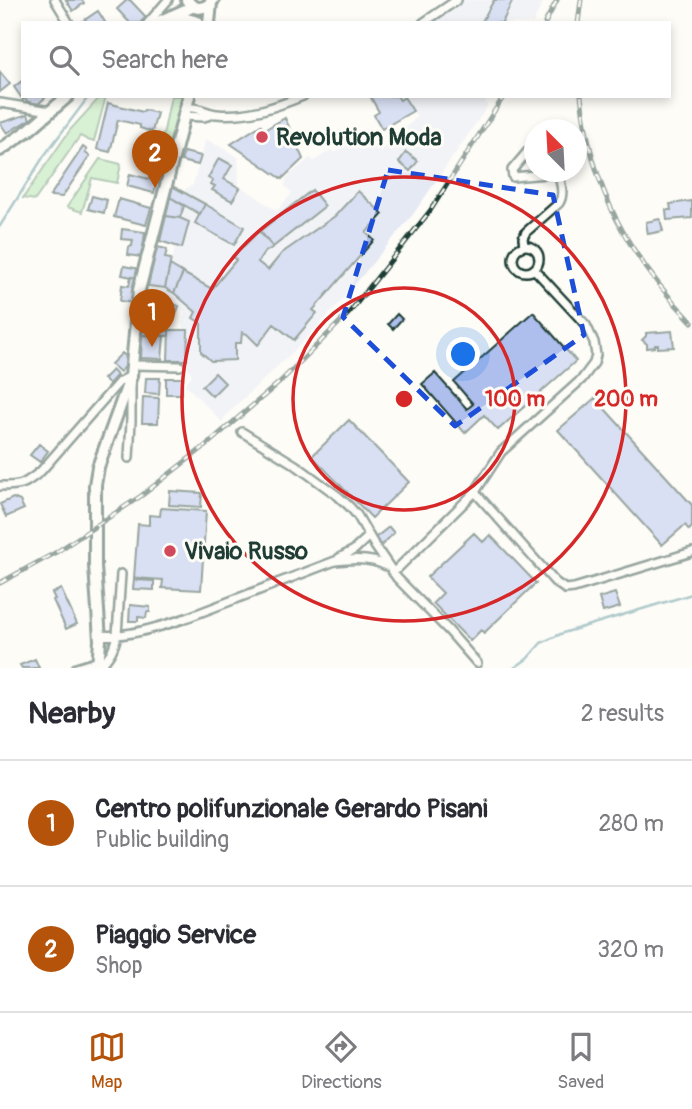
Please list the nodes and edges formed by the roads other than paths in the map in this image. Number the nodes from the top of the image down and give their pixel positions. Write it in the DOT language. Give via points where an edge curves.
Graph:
graph roads {
  1 [pos="55,0"];
  2 [pos="168,0"];
  3 [pos="457,0"];
  4 [pos="212,2"];
  5 [pos="191,5"];
  6 [pos="160,20"];
  7 [pos="68,21"];
  8 [pos="150,21"];
  9 [pos="197,21"];
  10 [pos="201,21"];
  11 [pos="202,21"];
  12 [pos="426,21"];
  13 [pos="66,98"];
  14 [pos="298,98"];
  15 [pos="0,103"];
  16 [pos="186,107"];
  17 [pos="51,111"];
  18 [pos="0,150"];
  19 [pos="524,156"];
  20 [pos="524,176"];
  21 [pos="560,182"];
  22 [pos="524,246"];
  23 [pos="534,269"];
  24 [pos="180,366"];
  25 [pos="131,370"];
  26 [pos="107,397"];
  27 [pos="123,400"];
  28 [pos="242,432"];
  29 [pos="129,458"];
  30 [pos="0,486"];
  31 [pos="475,492"];
  32 [pos="369,536"];
  33 [pos="692,552"];
  34 [pos="335,561"];
  35 [pos="391,570"];
  36 [pos="121,574"];
  37 [pos="100,635"];
  38 [pos="117,635"];
  39 [pos="477,663"];
  40 [pos="99,664"];
  41 [pos="76,668"];
  1 -- 7 [label="street"];
  2 -- 8 [label="street"];
  3 -- 12 [label="street"];
  4 -- 5 [label="main road" via="203,8"];
  4 -- 11 [label="main road"];
  5 -- 6 [label="main road"];
  5 -- 10 [label="main road"];
  6 -- 9 [label="main road"];
  13 -- 17 [label="main road"];
  14 -- 16 [label="street" via="265,110 204,117"];
  15 -- 17 [label="street"];
  16 -- 25 [label="main road" via="139,290"];
  17 -- 18 [label="main road"];
  19 -- 20 [label="street" via="512,170 513,177"];
  21 -- 22 [label="street" via="562,198 526,232"];
  22 -- 23 [label="street" via="537,254"];
  22 -- 23 [label="street" via="516,250 513,262 522,271"];
  23 -- 31 [label="street" via="586,325 594,342 594,363 500,452"];
  24 -- 25 [label="street"];
  25 -- 26 [label="street"];
  25 -- 27 [label="main road"];
  25 -- 29 [label="street"];
  26 -- 27 [label="street"];
  26 -- 30 [label="street" via="29,481"];
  27 -- 37 [label="main road" via="94,485"];
  28 -- 32 [label="street" via="338,496"];
  31 -- 33 [label="street" via="565,589"];
  31 -- 35 [label="street"];
  32 -- 34 [label="street"];
  32 -- 35 [label="street"];
  34 -- 35 [label="street" via="381,562"];
  34 -- 38 [label="street" via="186,618"];
  35 -- 39 [label="street"];
  36 -- 38 [label="street"];
  37 -- 38 [label="street"];
  37 -- 40 [label="main road"];
  38 -- 40 [label="street" via="108,659"];
  40 -- 41 [label="street"];
}
